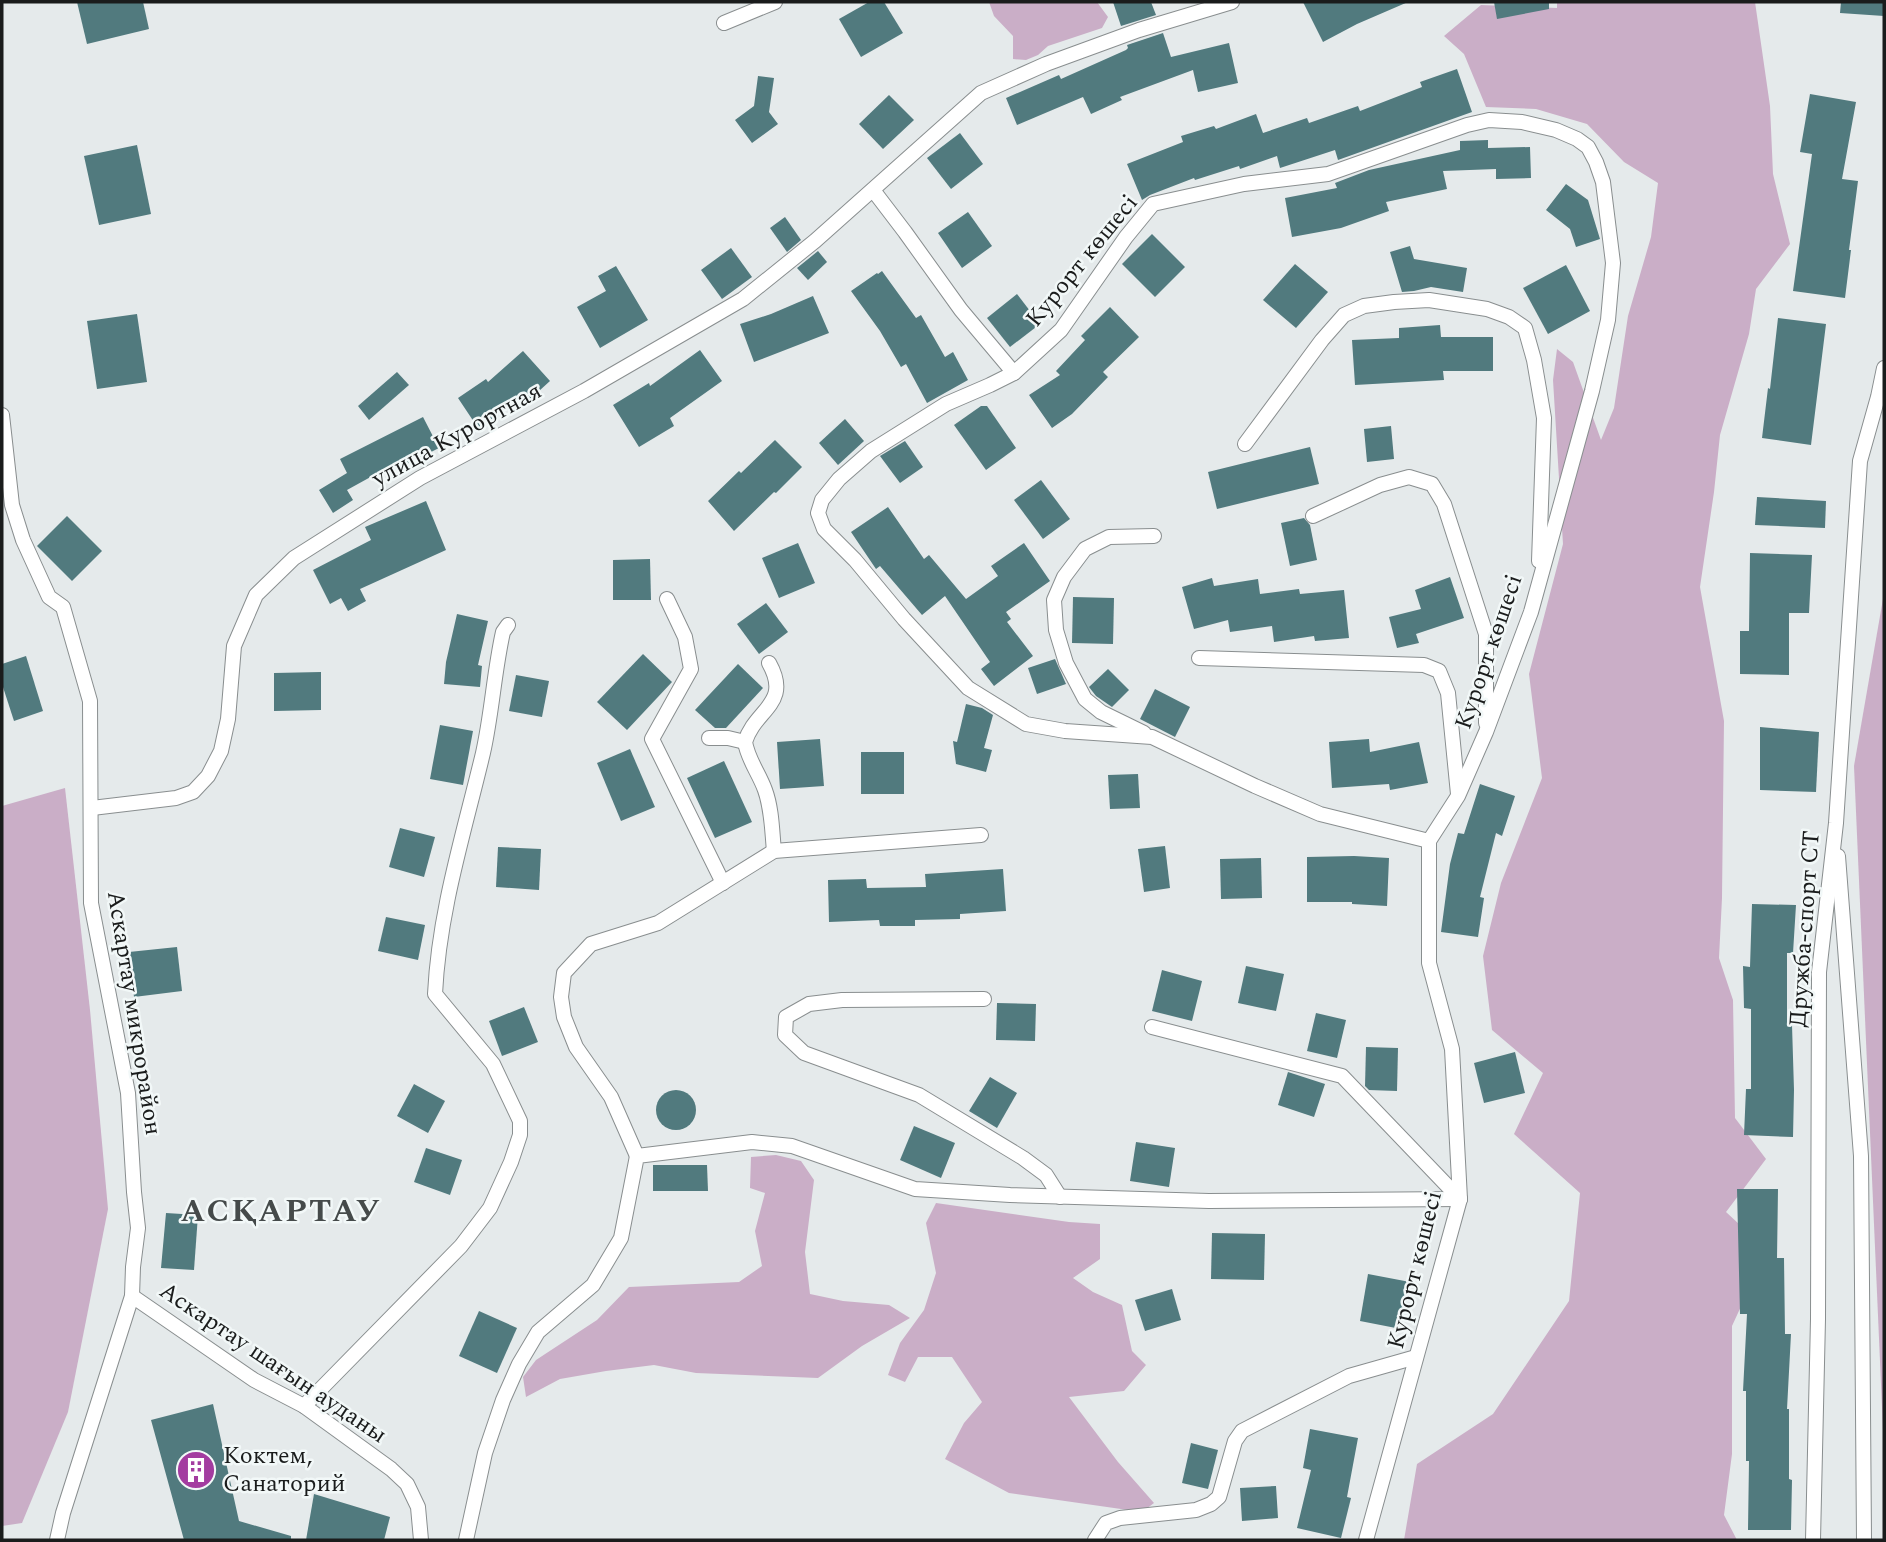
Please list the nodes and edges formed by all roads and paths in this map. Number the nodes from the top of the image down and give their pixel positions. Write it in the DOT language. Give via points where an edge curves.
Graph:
graph roads {
  1 [pos="775,2"];
  2 [pos="1232,2"];
  3 [pos="724,23"];
  4 [pos="873,190"];
  5 [pos="1884,368"];
  6 [pos="1014,373"];
  7 [pos="1881,396"];
  8 [pos="2,415"];
  9 [pos="1245,444"];
  10 [pos="1313,516"];
  11 [pos="1154,536"];
  12 [pos="1538,583"];
  13 [pos="667,599"];
  14 [pos="508,625"];
  15 [pos="1199,658"];
  16 [pos="769,663"];
  17 [pos="1486,732"];
  18 [pos="1152,737"];
  19 [pos="709,738"];
  20 [pos="745,742"];
  21 [pos="1458,796"];
  22 [pos="92,808"];
  23 [pos="1836,823"];
  24 [pos="981,835"];
  25 [pos="1429,841"];
  26 [pos="774,851"];
  27 [pos="723,883"];
  28 [pos="984,999"];
  29 [pos="1152,1027"];
  30 [pos="637,1156"];
  31 [pos="1060,1197"];
  32 [pos="1460,1199"];
  33 [pos="132,1296"];
  34 [pos="1416,1357"];
  35 [pos="304,1406"];
  36 [pos="57,1540"];
  37 [pos="421,1540"];
  38 [pos="466,1540"];
  39 [pos="1095,1540"];
  40 [pos="1366,1540"];
  41 [pos="1813,1540"];
  42 [pos="1864,1540"];
  1 -- 3 [label="street"];
  2 -- 4 [label="street" via="1139,30 981,93"];
  4 -- 6 [label="street" via="961,310"];
  4 -- 22 [label="street, улица Курортная" via="743,299 420,478 295,558 256,595 234,646 228,719 221,751 208,776 193,792 176,798"];
  5 -- 7 [label="street, Дружба-спорт СТ"];
  6 -- 12 [label="street, Курорт көшесі" via="1062,330 1153,204 1244,184 1328,174 1467,125 1522,122 1556,130 1588,147 1596,162 1603,182 1613,263 1608,320 1592,391"];
  6 -- 18 [label="street, Курорт көшесі" via="946,404 871,451 821,500 818,513 824,529 968,688 1026,724"];
  7 -- 23 [label="street, Дружба-спорт СТ" via="1860,461"];
  8 -- 22 [label="street, Аскартау микрорайон" via="12,505 49,597 63,607 90,701"];
  9 -- 12 [label="street" via="1344,314 1364,306 1429,300 1510,317 1525,328 1544,418"];
  10 -- 17 [label="street" via="1380,485 1409,477 1432,484 1444,504 1486,634"];
  11 -- 18 [label="street" via="1109,537 1085,549 1054,600 1056,630 1066,663 1084,699"];
  12 -- 17 [label="street, Курорт көшесі"];
  13 -- 27 [label="street" via="685,637 691,669 652,739"];
  14 -- 35 [label="street" via="501,639 483,751 454,862 436,959 435,994 493,1064 520,1121 520,1135 490,1208 461,1246"];
  15 -- 21 [label="street" via="1424,665 1439,671 1448,693"];
  16 -- 20 [label="street" via="778,688"];
  17 -- 21 [label="street, Курорт көшесі"];
  18 -- 25 [label="street, Курорт көшесі" via="1320,814"];
  19 -- 20 [label="street"];
  20 -- 26 [label="street" via="771,814"];
  21 -- 25 [label="street, Курорт көшесі"];
  22 -- 33 [label="street, Аскартау микрорайон" via="90,902 128,1093 138,1228"];
  23 -- 41 [label="street, Дружба-спорт СТ" via="1819,972"];
  23 -- 42 [label="street" via="1861,1157"];
  24 -- 26 [label="street"];
  25 -- 32 [label="street, Курорт көшесі" via="1429,963 1452,1049"];
  26 -- 27 [label="street"];
  27 -- 30 [label="street" via="658,923 591,944 564,973 564,1017 576,1047 611,1097"];
  28 -- 31 [label="street" via="810,1004 786,1017 785,1035 804,1053 919,1095 1039,1169"];
  29 -- 32 [label="street" via="1342,1076"];
  30 -- 31 [label="street" via="752,1142 792,1146 915,1189"];
  30 -- 38 [label="street" via="621,1238 593,1285 538,1332 519,1364 485,1452"];
  31 -- 32 [label="street"];
  32 -- 34 [label="street, Курорт көшесі"];
  33 -- 35 [label="street, Аскартау шағын ауданы" via="254,1380"];
  33 -- 36 [label="street, Аскартау микрорайон"];
  34 -- 39 [label="street" via="1349,1376 1242,1431 1219,1497 1211,1504 1196,1510 1120,1518 1106,1523"];
  34 -- 40 [label="street, Курорт көшесі"];
  35 -- 37 [label="street, Аскартау шағын ауданы" via="407,1484 418,1507"];
}
